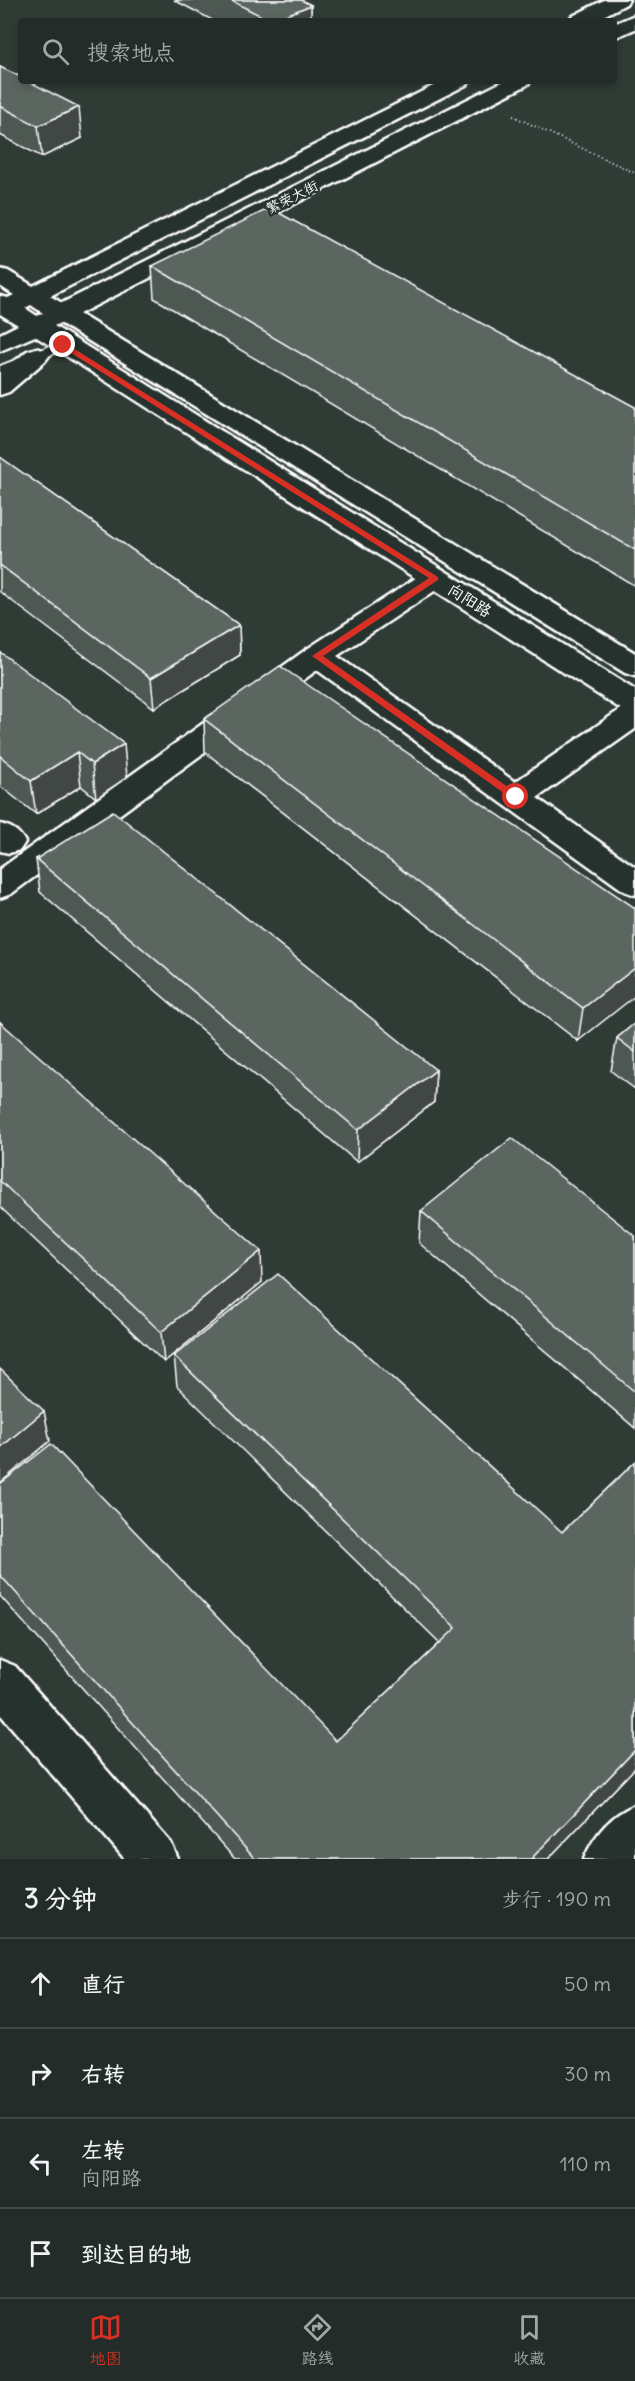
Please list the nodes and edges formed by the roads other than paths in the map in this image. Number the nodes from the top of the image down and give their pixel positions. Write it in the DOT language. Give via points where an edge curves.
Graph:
graph roads {
  1 [pos="619,0"];
  2 [pos="584,18"];
  3 [pos="635,21"];
  4 [pos="617,30"];
  5 [pos="453,84"];
  6 [pos="514,84"];
  7 [pos="0,276"];
  8 [pos="10,305"];
  9 [pos="61,315"];
  10 [pos="35,327"];
  11 [pos="0,344"];
  12 [pos="63,345"];
  13 [pos="36,356"];
  14 [pos="0,371"];
  15 [pos="0,387"];
  16 [pos="435,578"];
  17 [pos="317,656"];
  18 [pos="635,666"];
  19 [pos="635,704"];
  20 [pos="635,714"];
  21 [pos="516,797"];
  22 [pos="635,883"];
  23 [pos="0,886"];
  24 [pos="0,1681"];
  25 [pos="635,1828"];
  26 [pos="155,1859"];
  27 [pos="607,1859"];
  1 -- 2 [label="main road"];
  3 -- 4 [label="main road"];
  5 -- 8 [label="main road, 繁荣大街"];
  6 -- 9 [label="main road, 繁荣大街"];
  7 -- 8 [label="main road, 向阳路"];
  8 -- 9 [label="main road, 向阳路"];
  8 -- 10 [label="main road, 向阳路"];
  9 -- 10 [label="main road, 繁荣大街"];
  9 -- 18 [label="main road, 向阳路"];
  10 -- 11 [label="main road, 繁荣大街"];
  10 -- 12 [label="main road, 向阳路"];
  12 -- 13 [label="lane"];
  12 -- 16 [label="main road, 向阳路"];
  13 -- 14 [label="lane"];
  13 -- 15 [label="main road"];
  16 -- 17 [label="main road"];
  16 -- 19 [label="main road, 向阳路"];
  17 -- 21 [label="main road"];
  17 -- 23 [label="main road"];
  20 -- 21 [label="main road"];
  21 -- 22 [label="main road"];
  24 -- 26 [label="main road"];
  25 -- 27 [label="main road"];
}
